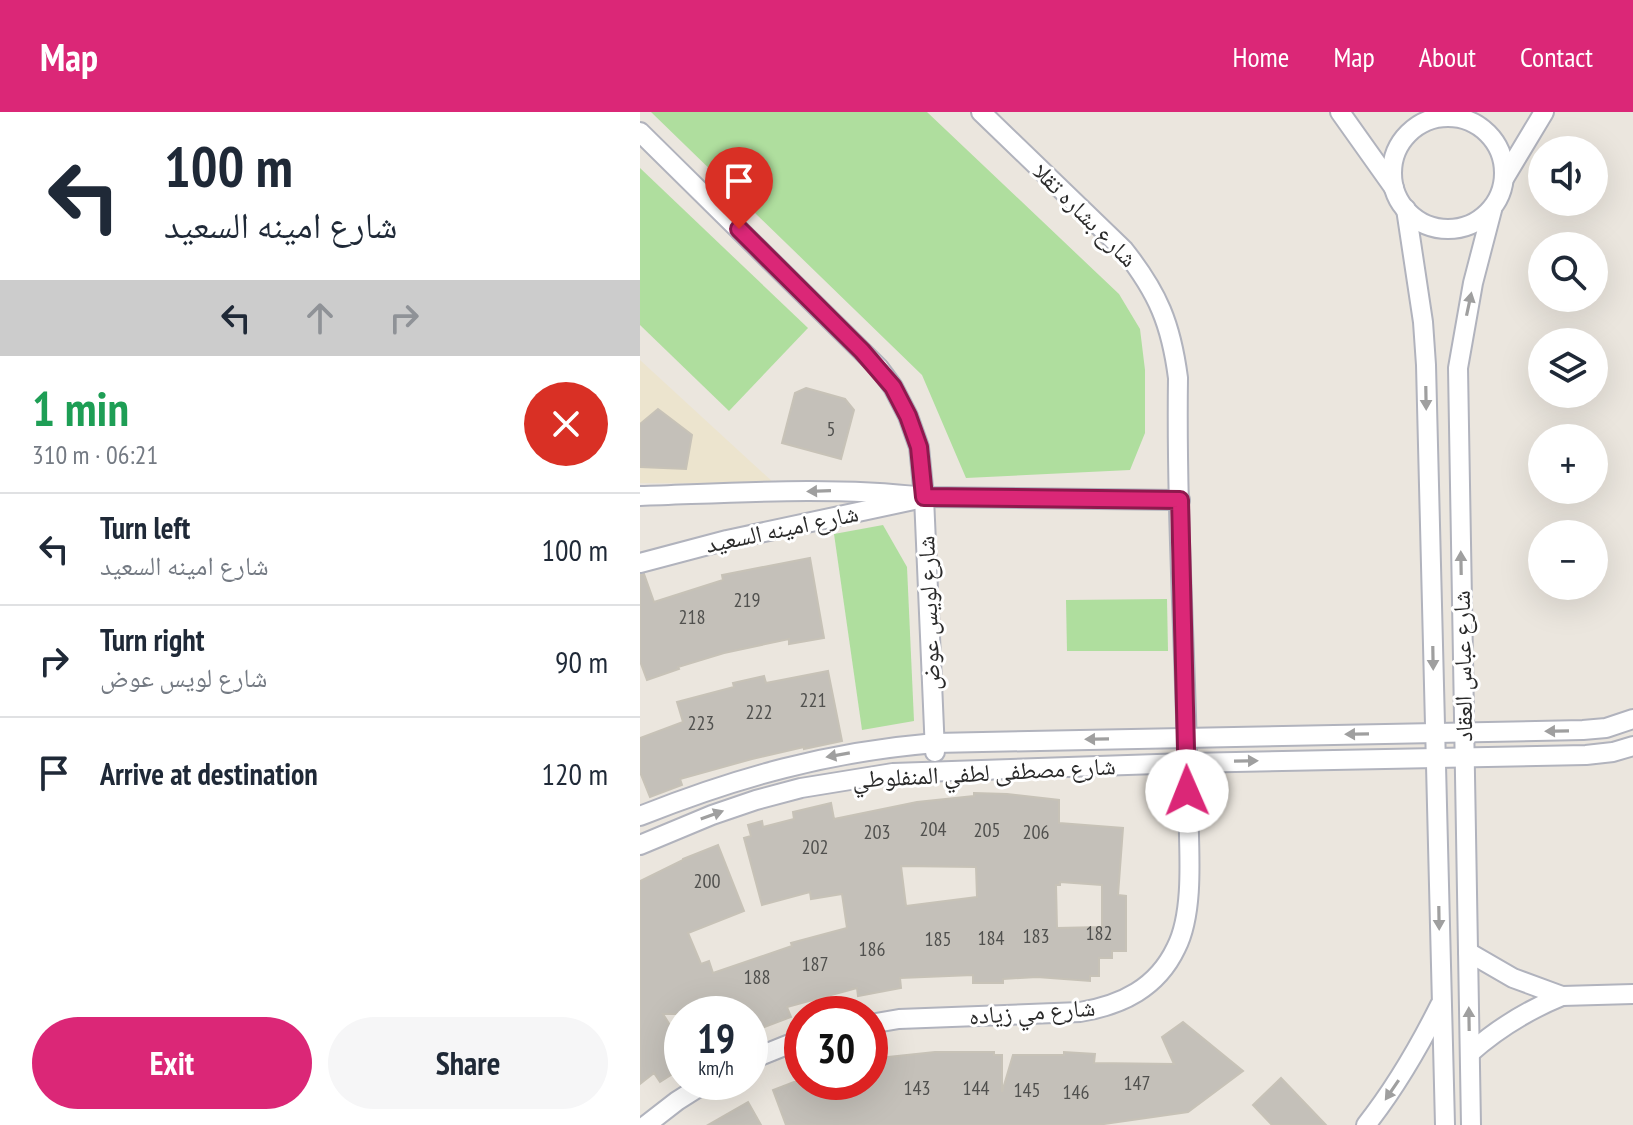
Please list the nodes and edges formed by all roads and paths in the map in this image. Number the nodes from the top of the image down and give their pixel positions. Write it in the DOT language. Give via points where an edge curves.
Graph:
graph roads {
  1 [pos="981,112"];
  2 [pos="1340,112"];
  3 [pos="1544,112"];
  4 [pos="1428,115"];
  5 [pos="1465,115"];
  6 [pos="640,132"];
  7 [pos="1505,177"];
  8 [pos="1395,190"];
  9 [pos="1406,209"];
  10 [pos="1492,210"];
  11 [pos="640,496"];
  12 [pos="924,497"];
  13 [pos="1180,500"];
  14 [pos="640,563"];
  15 [pos="1633,719"];
  16 [pos="1435,732"];
  17 [pos="1464,732"];
  18 [pos="1186,738"];
  19 [pos="935,743"];
  20 [pos="1633,746"];
  21 [pos="1465,756"];
  22 [pos="1435,757"];
  23 [pos="1187,763"];
  24 [pos="936,771"];
  25 [pos="640,816"];
  26 [pos="640,845"];
  27 [pos="1468,952"];
  28 [pos="1633,994"];
  29 [pos="1562,996"];
  30 [pos="1441,1002"];
  31 [pos="888,1021"];
  32 [pos="1470,1053"];
  33 [pos="679,1100"];
  34 [pos="646,1125"];
  35 [pos="1366,1125"];
  36 [pos="1445,1125"];
  37 [pos="1471,1125"];
  1 -- 13 [label="street, شارع بشاره تقلا" via="1124,250 1156,297 1178,378"];
  2 -- 8 [label="street"];
  3 -- 7 [label="street"];
  4 -- 5 [label="street"];
  4 -- 8 [label="street" via="1396,151 1391,177"];
  5 -- 7 [label="street" via="1497,145"];
  6 -- 12 [label="street, شارع لويس عوض" via="879,368 908,416 919,447"];
  7 -- 10 [label="street"];
  8 -- 9 [label="street"];
  9 -- 10 [label="street" via="1425,225 1443,230 1461,229"];
  9 -- 16 [label="street, شارع عباس العقاد, one-way" via="1423,322"];
  17 -- 10 [label="street, شارع عباس العقاد, one-way" via="1458,368"];
  12 -- 11 [label="street, شارع امينه السعيد, one-way" via="845,491"];
  12 -- 13 [label="street, شارع امينه السعيد"];
  12 -- 14 [label="street, شارع امينه السعيد"];
  12 -- 19 [label="street, شارع لويس عوض"];
  13 -- 18 [label="street, شارع بشاره تقلا"];
  15 -- 17 [label="street, شارع مصطفى لطفي المنفلوطي, one-way" via="1583,730"];
  16 -- 17 [label="street, شارع مصطفى لطفي المنفلوطي"];
  16 -- 18 [label="street, شارع مصطفى لطفي المنفلوطي, one-way"];
  16 -- 22 [label="street, شارع عباس العقاد"];
  17 -- 21 [label="street, شارع عباس العقاد"];
  18 -- 19 [label="street, شارع مصطفى لطفي المنفلوطي, one-way"];
  18 -- 23 [label="street, شارع بشاره تقلا"];
  19 -- 24 [label="street, شارع لويس عوض"];
  19 -- 25 [label="street, شارع مصطفى لطفي المنفلوطي, one-way" via="831,756 727,784"];
  20 -- 21 [label="street, شارع مصطفى لطفي المنفلوطي" via="1586,755"];
  21 -- 22 [label="street, شارع مصطفى لطفي المنفلوطي"];
  21 -- 27 [label="street, شارع عباس العقاد"];
  23 -- 22 [label="street, شارع مصطفى لطفي المنفلوطي, one-way"];
  22 -- 30 [label="street, شارع عباس العقاد, one-way"];
  23 -- 24 [label="street, شارع مصطفى لطفي المنفلوطي"];
  23 -- 31 [label="street, شارع مي زياده" via="1185,925 1176,948 1147,986 1104,1008 1080,1012"];
  26 -- 24 [label="street, شارع مصطفى لطفي المنفلوطي, one-way" via="712,815 801,788"];
  27 -- 29 [label="street" via="1513,978"];
  32 -- 27 [label="street, شارع عباس العقاد, one-way"];
  28 -- 29 [label="street"];
  29 -- 32 [label="street" via="1513,1019"];
  30 -- 35 [label="street, one-way" via="1405,1071"];
  30 -- 36 [label="street, شارع عباس العقاد"];
  32 -- 37 [label="street, شارع عباس العقاد"];
  33 -- 34 [label="street"];
}
